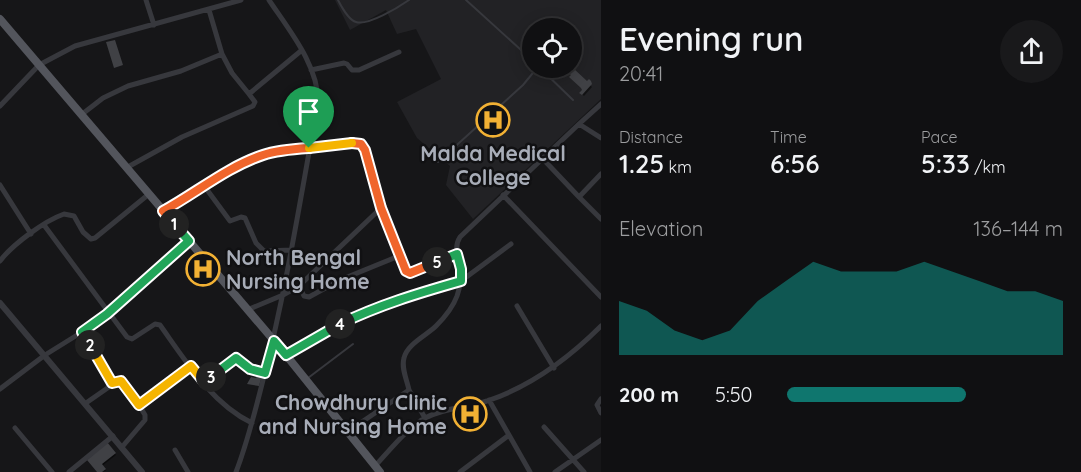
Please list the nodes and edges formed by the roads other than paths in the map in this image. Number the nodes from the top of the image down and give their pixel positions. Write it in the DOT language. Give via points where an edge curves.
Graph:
graph roads {
  1 [pos="146,0"];
  2 [pos="241,0"];
  3 [pos="269,0"];
  4 [pos="338,0"];
  5 [pos="409,0"];
  6 [pos="466,0"];
  7 [pos="225,2"];
  8 [pos="209,10"];
  9 [pos="0,19"];
  10 [pos="154,25"];
  11 [pos="302,50"];
  12 [pos="522,51"];
  13 [pos="399,52"];
  14 [pos="222,54"];
  15 [pos="39,65"];
  16 [pos="311,70"];
  17 [pos="530,78"];
  18 [pos="550,78"];
  19 [pos="249,94"];
  20 [pos="573,100"];
  21 [pos="601,104"];
  22 [pos="0,106"];
  23 [pos="81,115"];
  24 [pos="579,124"];
  25 [pos="601,138"];
  26 [pos="309,148"];
  27 [pos="543,159"];
  28 [pos="438,162"];
  29 [pos="126,168"];
  30 [pos="601,174"];
  31 [pos="0,186"];
  32 [pos="205,187"];
  33 [pos="149,194"];
  34 [pos="503,195"];
  35 [pos="579,197"];
  36 [pos="381,208"];
  37 [pos="163,211"];
  38 [pos="601,219"];
  39 [pos="44,225"];
  40 [pos="31,234"];
  41 [pos="189,241"];
  42 [pos="511,244"];
  43 [pos="292,250"];
  44 [pos="457,254"];
  45 [pos="399,256"];
  46 [pos="0,261"];
  47 [pos="461,281"];
  48 [pos="299,286"];
  49 [pos="283,295"];
  50 [pos="601,297"];
  51 [pos="0,303"];
  52 [pos="517,306"];
  53 [pos="247,310"];
  54 [pos="107,314"];
  55 [pos="601,327"];
  56 [pos="82,332"];
  57 [pos="274,341"];
  58 [pos="353,344"];
  59 [pos="45,355"];
  60 [pos="286,355"];
  61 [pos="191,366"];
  62 [pos="554,368"];
  63 [pos="265,373"];
  64 [pos="306,380"];
  65 [pos="112,383"];
  66 [pos="205,383"];
  67 [pos="0,389"];
  68 [pos="409,390"];
  69 [pos="601,399"];
  70 [pos="489,400"];
  71 [pos="86,403"];
  72 [pos="139,405"];
  73 [pos="601,413"];
  74 [pos="425,418"];
  75 [pos="252,423"];
  76 [pos="544,426"];
  77 [pos="15,428"];
  78 [pos="347,432"];
  79 [pos="509,435"];
  80 [pos="113,436"];
  81 [pos="601,440"];
  82 [pos="122,447"];
  83 [pos="175,450"];
  84 [pos="574,460"];
  85 [pos="378,469"];
  86 [pos="52,472"];
  87 [pos="69,472"];
  88 [pos="142,472"];
  89 [pos="188,472"];
  90 [pos="236,472"];
  91 [pos="460,472"];
  92 [pos="530,472"];
  93 [pos="555,472"];
  94 [pos="584,472"];
  1 -- 10 [label="street"];
  2 -- 7 [label="street"];
  3 -- 11 [label="street"];
  4 -- 5 [label="lane" via="352,19 360,22"];
  6 -- 12 [label="lane"];
  7 -- 8 [label="street"];
  8 -- 10 [label="street"];
  8 -- 14 [label="street"];
  9 -- 15 [label="main road"];
  10 -- 15 [label="street" via="75,46"];
  11 -- 16 [label="street"];
  11 -- 19 [label="street"];
  13 -- 16 [label="street" via="359,70 344,63"];
  14 -- 19 [label="street"];
  14 -- 23 [label="street" via="128,86"];
  15 -- 22 [label="street"];
  15 -- 23 [label="main road"];
  16 -- 26 [label="street" via="318,96"];
  17 -- 28 [label="lane"];
  18 -- 20 [label="lane"];
  19 -- 29 [label="street" via="255,102 253,106 182,137"];
  21 -- 24 [label="street"];
  23 -- 29 [label="main road"];
  24 -- 25 [label="street"];
  24 -- 27 [label="street"];
  26 -- 32 [label="street" via="264,155"];
  26 -- 36 [label="street" via="361,144"];
  26 -- 43 [label="street"];
  27 -- 34 [label="street"];
  27 -- 35 [label="street"];
  29 -- 33 [label="main road"];
  30 -- 35 [label="street"];
  31 -- 40 [label="street"];
  32 -- 37 [label="street"];
  32 -- 43 [label="street" via="230,221 245,219 264,251"];
  33 -- 37 [label="main road"];
  33 -- 39 [label="street" via="95,238 86,235 77,219 68,213"];
  34 -- 44 [label="street" via="460,237"];
  34 -- 50 [label="street"];
  35 -- 38 [label="street"];
  36 -- 45 [label="street"];
  36 -- 48 [label="street"];
  37 -- 41 [label="main road"];
  39 -- 40 [label="street"];
  39 -- 54 [label="street"];
  40 -- 46 [label="street"];
  41 -- 53 [label="main road"];
  41 -- 54 [label="street"];
  42 -- 47 [label="street"];
  43 -- 49 [label="street"];
  44 -- 45 [label="street" via="410,273"];
  44 -- 47 [label="street"];
  45 -- 48 [label="street" via="309,297 304,296"];
  47 -- 60 [label="street" via="365,312"];
  47 -- 68 [label="street" via="449,311 404,356"];
  48 -- 49 [label="street"];
  49 -- 53 [label="street"];
  49 -- 57 [label="street"];
  51 -- 59 [label="street"];
  52 -- 62 [label="street"];
  53 -- 57 [label="main road"];
  54 -- 56 [label="street"];
  54 -- 61 [label="street" via="129,339 160,325"];
  55 -- 62 [label="street"];
  56 -- 59 [label="street"];
  56 -- 65 [label="street"];
  57 -- 60 [label="main road"];
  57 -- 63 [label="street"];
  58 -- 64 [label="lane"];
  59 -- 67 [label="street"];
  59 -- 71 [label="street"];
  60 -- 64 [label="main road"];
  61 -- 66 [label="street"];
  61 -- 72 [label="street"];
  62 -- 70 [label="street"];
  63 -- 66 [label="street" via="250,369 236,358"];
  63 -- 75 [label="street"];
  64 -- 78 [label="main road"];
  65 -- 71 [label="street"];
  65 -- 72 [label="street" via="121,381"];
  66 -- 75 [label="street" via="239,417"];
  68 -- 74 [label="street"];
  68 -- 78 [label="street"];
  69 -- 73 [label="street" via="597,405"];
  70 -- 74 [label="street"];
  70 -- 79 [label="street"];
  71 -- 80 [label="street"];
  72 -- 82 [label="street" via="146,420"];
  74 -- 85 [label="street"];
  75 -- 90 [label="street"];
  76 -- 84 [label="street"];
  77 -- 86 [label="street"];
  78 -- 85 [label="main road"];
  79 -- 91 [label="street"];
  79 -- 92 [label="street"];
  80 -- 82 [label="street"];
  80 -- 87 [label="street"];
  81 -- 84 [label="street"];
  82 -- 88 [label="street"];
  83 -- 89 [label="street"];
  84 -- 93 [label="street"];
  84 -- 94 [label="street"];
}
